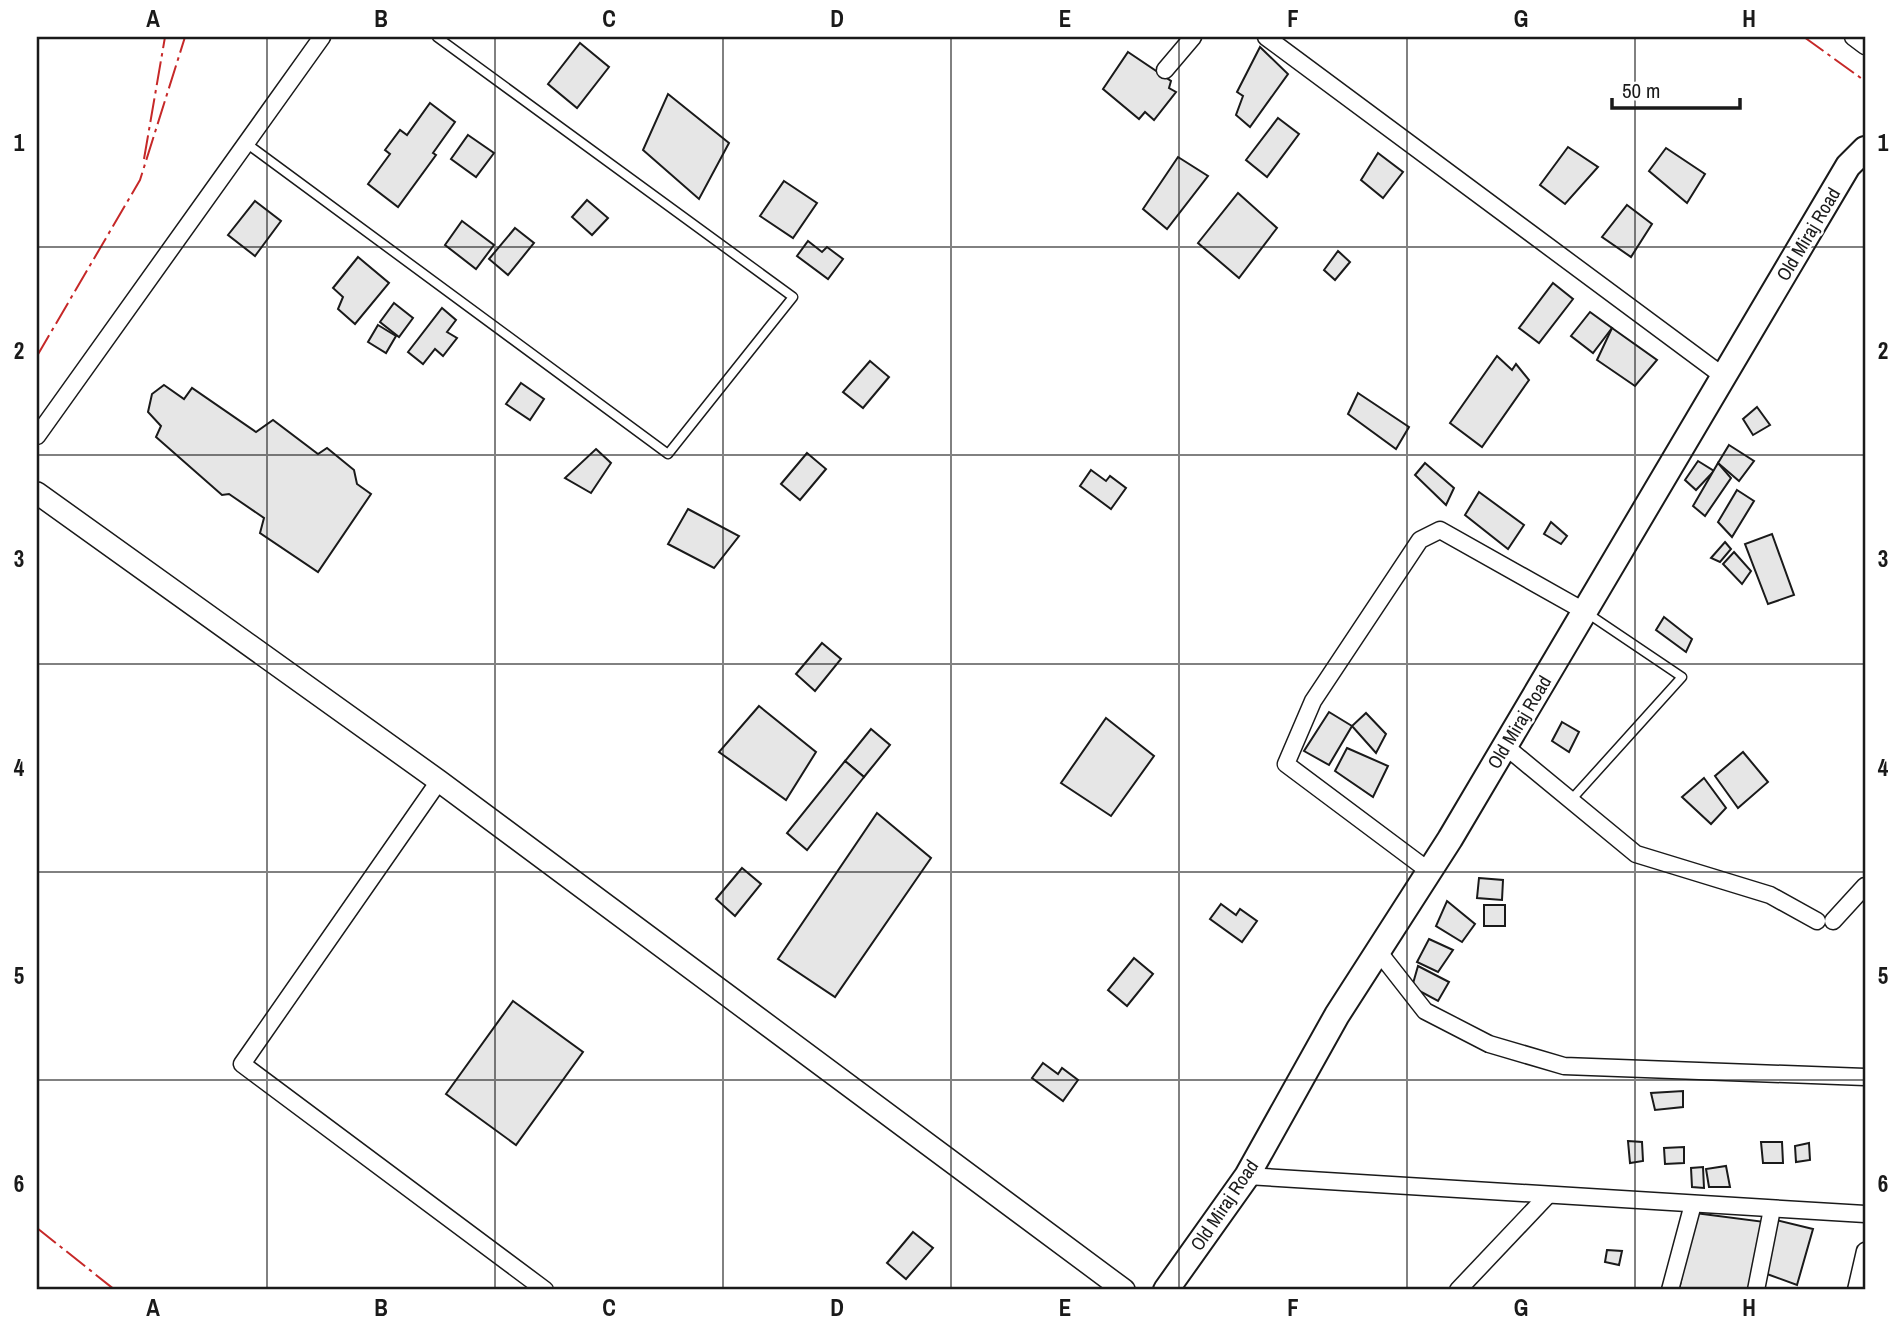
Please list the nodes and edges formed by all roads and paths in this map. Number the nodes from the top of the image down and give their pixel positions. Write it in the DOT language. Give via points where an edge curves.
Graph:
graph roads {
  1 [pos="322,37"];
  2 [pos="437,37"];
  3 [pos="1192,37"];
  4 [pos="1266,37"];
  5 [pos="1853,37"];
  6 [pos="1865,46"];
  7 [pos="1165,70"];
  8 [pos="246,143"];
  9 [pos="1865,150"];
  10 [pos="1723,376"];
  11 [pos="37,436"];
  12 [pos="37,493"];
  13 [pos="1584,611"];
  14 [pos="1505,746"];
  15 [pos="439,781"];
  16 [pos="1571,800"];
  17 [pos="1429,871"];
  18 [pos="1865,886"];
  19 [pos="1378,951"];
  20 [pos="1865,1077"];
  21 [pos="1247,1176"];
  22 [pos="1548,1195"];
  23 [pos="1693,1204"];
  24 [pos="1772,1209"];
  25 [pos="1865,1214"];
  26 [pos="1865,1251"];
  27 [pos="545,1290"];
  28 [pos="1124,1290"];
  29 [pos="1166,1290"];
  30 [pos="1458,1290"];
  31 [pos="1670,1290"];
  32 [pos="1756,1290"];
  33 [pos="1856,1290"];
  1 -- 8 [label="street"];
  2 -- 8 [label="lane" via="793,297 668,454"];
  3 -- 7 [label="street"];
  4 -- 10 [label="street"];
  5 -- 6 [label="street"];
  8 -- 11 [label="street"];
  9 -- 10 [label="main road, Old Miraj Road" via="1848,166"];
  10 -- 13 [label="main road, Old Miraj Road"];
  12 -- 15 [label="main road"];
  13 -- 14 [label="main road, Old Miraj Road"];
  13 -- 16 [label="lane" via="1682,677"];
  13 -- 17 [label="street" via="1440,530 1420,540 1313,701 1286,764"];
  14 -- 16 [label="street"];
  14 -- 17 [label="main road, Old Miraj Road"];
  15 -- 27 [label="street" via="242,1064"];
  15 -- 28 [label="main road"];
  16 -- 18 [label="street" via="1636,854 1770,895 1825,921"];
  17 -- 19 [label="main road, Old Miraj Road"];
  19 -- 20 [label="street" via="1425,1011 1489,1044 1564,1066"];
  19 -- 21 [label="main road, Old Miraj Road" via="1337,1014"];
  21 -- 22 [label="street"];
  21 -- 29 [label="main road, Old Miraj Road"];
  22 -- 23 [label="street"];
  22 -- 30 [label="street"];
  23 -- 24 [label="street"];
  23 -- 31 [label="street"];
  24 -- 25 [label="street"];
  24 -- 32 [label="street"];
  26 -- 33 [label="street"];
}
